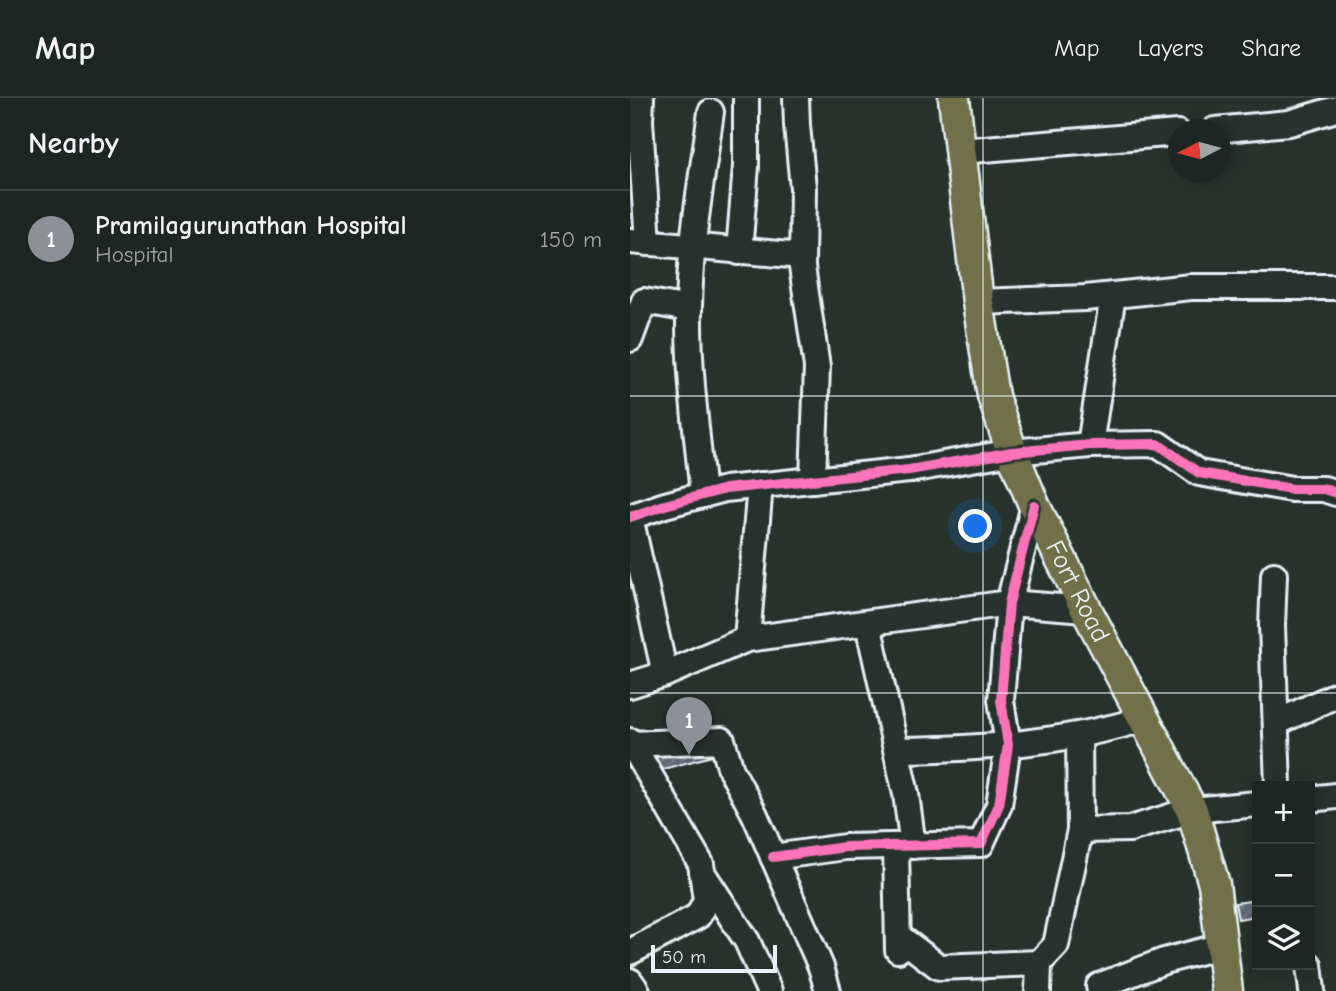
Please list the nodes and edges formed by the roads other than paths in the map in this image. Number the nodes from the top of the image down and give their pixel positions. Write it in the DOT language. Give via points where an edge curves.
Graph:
graph roads {
  1 [pos="641,98"];
  2 [pos="746,98"];
  3 [pos="796,98"];
  4 [pos="954,98"];
  5 [pos="1336,109"];
  6 [pos="711,112"];
  7 [pos="1231,128"];
  8 [pos="1168,134"];
  9 [pos="960,151"];
  10 [pos="637,192"];
  11 [pos="639,242"];
  12 [pos="693,248"];
  13 [pos="738,252"];
  14 [pos="802,256"];
  15 [pos="1336,287"];
  16 [pos="1114,295"];
  17 [pos="978,302"];
  18 [pos="689,309"];
  19 [pos="630,339"];
  20 [pos="1090,445"];
  21 [pos="1012,452"];
  22 [pos="813,480"];
  23 [pos="760,485"];
  24 [pos="1336,493"];
  25 [pos="703,495"];
  26 [pos="1034,505"];
  27 [pos="1274,575"];
  28 [pos="1009,603"];
  29 [pos="1086,610"];
  30 [pos="869,624"];
  31 [pos="747,639"];
  32 [pos="665,674"];
  33 [pos="630,684"];
  34 [pos="1336,695"];
  35 [pos="1144,719"];
  36 [pos="1276,723"];
  37 [pos="1079,736"];
  38 [pos="631,743"];
  39 [pos="1008,745"];
  40 [pos="897,750"];
  41 [pos="1278,781"];
  42 [pos="1336,796"];
  43 [pos="1315,798"];
  44 [pos="1252,804"];
  45 [pos="1192,810"];
  46 [pos="1080,830"];
  47 [pos="904,846"];
  48 [pos="773,857"];
  49 [pos="704,876"];
  50 [pos="1222,946"];
  51 [pos="630,952"];
  52 [pos="1039,963"];
  53 [pos="1310,970"];
  54 [pos="630,981"];
  55 [pos="637,991"];
  56 [pos="769,991"];
  57 [pos="828,991"];
  58 [pos="1038,991"];
  59 [pos="1100,991"];
  60 [pos="1227,991"];
  61 [pos="1312,991"];
  1 -- 10 [label="street"];
  2 -- 13 [label="street" via="746,166"];
  3 -- 14 [label="street" via="803,188"];
  4 -- 9 [label="main road, Fort Road"];
  5 -- 7 [label="street" via="1289,122"];
  6 -- 12 [label="street"];
  8 -- 9 [label="street"];
  9 -- 17 [label="main road, Fort Road"];
  10 -- 11 [label="street"];
  11 -- 12 [label="street"];
  12 -- 13 [label="street"];
  12 -- 18 [label="street"];
  13 -- 14 [label="street"];
  14 -- 22 [label="street" via="817,367"];
  15 -- 16 [label="street" via="1191,287"];
  16 -- 17 [label="street"];
  16 -- 20 [label="street"];
  17 -- 21 [label="main road, Fort Road" via="993,396"];
  18 -- 19 [label="street" via="644,302"];
  18 -- 25 [label="street"];
  20 -- 21 [label="street"];
  20 -- 24 [label="street" via="1158,444 1199,472"];
  21 -- 22 [label="street"];
  21 -- 26 [label="main road, Fort Road"];
  22 -- 23 [label="street"];
  23 -- 25 [label="street"];
  23 -- 31 [label="street"];
  25 -- 32 [label="street" via="630,517"];
  26 -- 28 [label="street"];
  26 -- 29 [label="main road, Fort Road"];
  27 -- 36 [label="street"];
  28 -- 29 [label="street"];
  28 -- 30 [label="street"];
  28 -- 39 [label="street" via="1001,700"];
  29 -- 35 [label="main road, Fort Road"];
  30 -- 31 [label="street"];
  30 -- 40 [label="street"];
  31 -- 32 [label="street"];
  32 -- 33 [label="street"];
  34 -- 36 [label="street"];
  35 -- 37 [label="street"];
  35 -- 45 [label="main road, Fort Road"];
  36 -- 41 [label="street"];
  37 -- 39 [label="street"];
  37 -- 46 [label="street"];
  38 -- 48 [label="street" via="722,740 731,770"];
  38 -- 49 [label="street"];
  39 -- 40 [label="street"];
  39 -- 47 [label="street" via="999,806 981,844"];
  40 -- 47 [label="street" via="906,794"];
  42 -- 43 [label="street"];
  44 -- 45 [label="street"];
  45 -- 46 [label="street" via="1129,829"];
  45 -- 50 [label="main road, Fort Road" via="1214,884"];
  46 -- 52 [label="street" via="1056,945"];
  47 -- 48 [label="street" via="845,847"];
  47 -- 52 [label="street" via="898,945 939,967"];
  48 -- 57 [label="street"];
  49 -- 51 [label="street" via="706,900 698,916"];
  49 -- 56 [label="street" via="747,941"];
  50 -- 59 [label="street" via="1151,966 1099,986"];
  50 -- 60 [label="main road, Fort Road"];
  52 -- 58 [label="street"];
  53 -- 61 [label="street"];
  54 -- 55 [label="street"];
}
